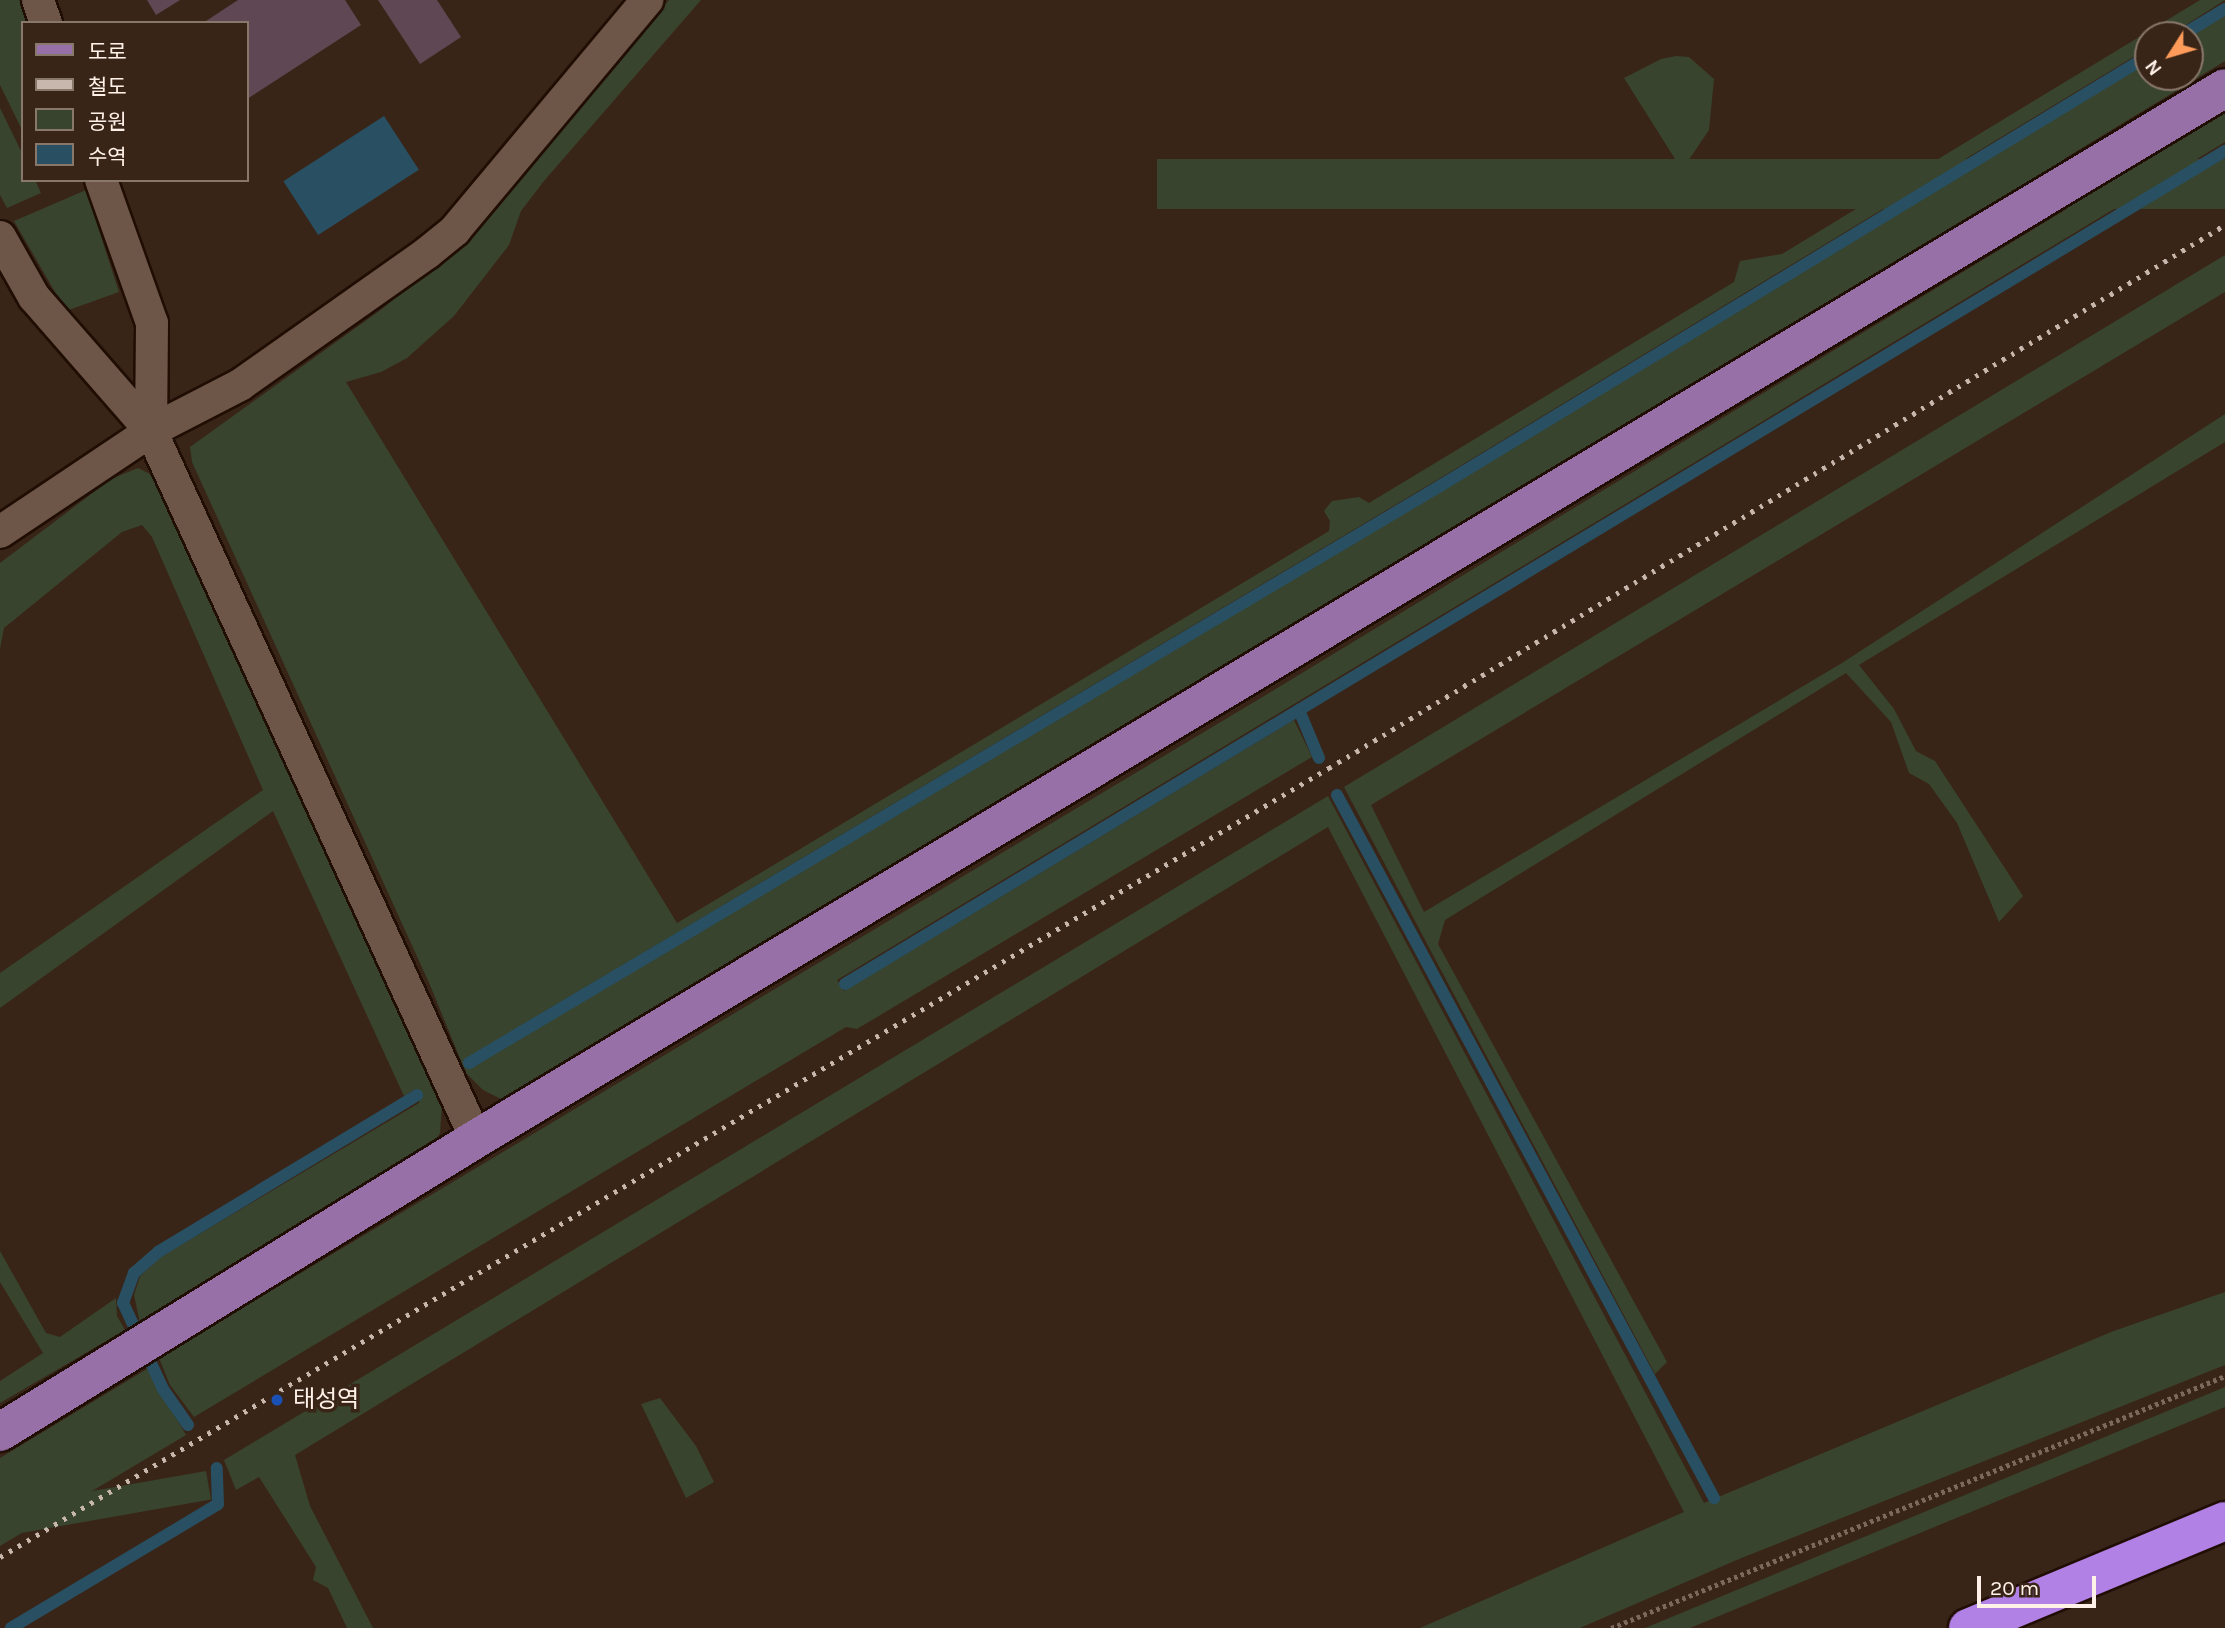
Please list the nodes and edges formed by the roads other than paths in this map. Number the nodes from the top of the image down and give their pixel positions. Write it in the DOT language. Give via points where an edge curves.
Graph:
graph roads {
  1 [pos="37,0"];
  2 [pos="648,0"];
  3 [pos="45,21"];
  4 [pos="2225,88"];
  5 [pos="103,182"];
  6 [pos="0,237"];
  7 [pos="152,432"];
  8 [pos="0,532"];
  9 [pos="476,1139"];
  10 [pos="0,1432"];
  11 [pos="2225,1521"];
  12 [pos="1968,1628"];
  1 -- 3 [label="street"];
  2 -- 7 [label="street" via="454,230 240,385"];
  4 -- 9 [label="main road"];
  5 -- 7 [label="street" via="152,323"];
  6 -- 7 [label="street" via="34,297"];
  7 -- 8 [label="street"];
  7 -- 9 [label="street"];
  9 -- 10 [label="main road"];
  11 -- 12 [label="highway"];
}
